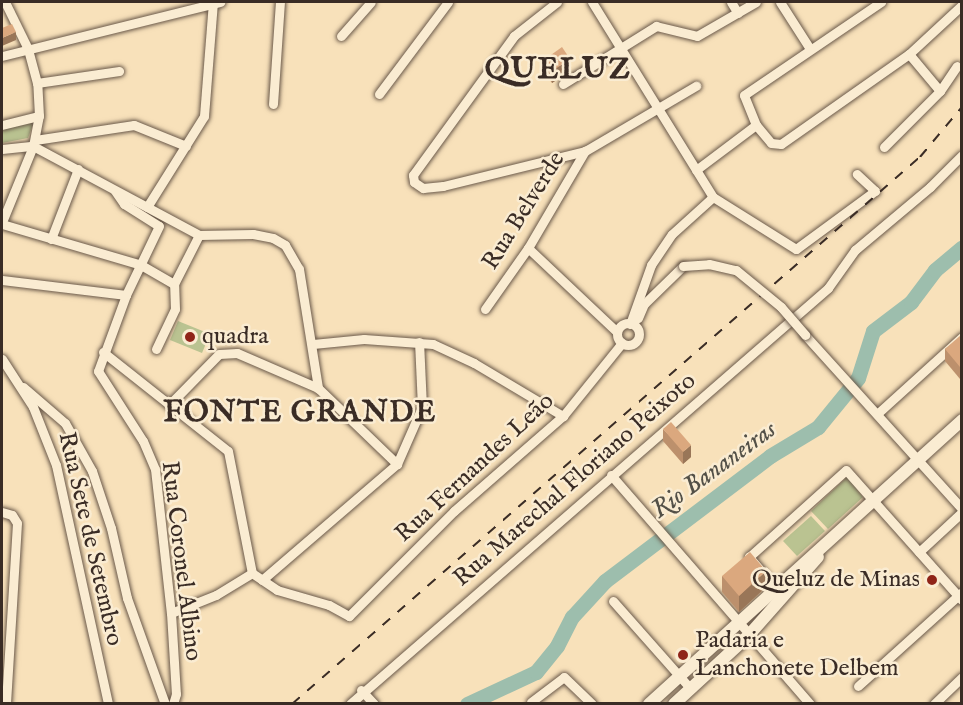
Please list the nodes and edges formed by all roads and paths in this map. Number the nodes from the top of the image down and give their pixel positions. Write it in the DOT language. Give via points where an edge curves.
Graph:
graph roads {
  1 [pos="5,2"];
  2 [pos="215,2"];
  3 [pos="280,2"];
  4 [pos="372,2"];
  5 [pos="448,2"];
  6 [pos="557,2"];
  7 [pos="592,2"];
  8 [pos="731,2"];
  9 [pos="756,2"];
  10 [pos="780,2"];
  11 [pos="881,2"];
  12 [pos="962,5"];
  13 [pos="738,13"];
  14 [pos="341,36"];
  15 [pos="620,48"];
  16 [pos="28,49"];
  17 [pos="810,49"];
  18 [pos="909,54"];
  19 [pos="2,56"];
  20 [pos="957,66"];
  21 [pos="119,71"];
  22 [pos="37,83"];
  23 [pos="563,84"];
  24 [pos="696,86"];
  25 [pos="940,91"];
  26 [pos="379,94"];
  27 [pos="273,104"];
  28 [pos="657,108"];
  29 [pos="39,116"];
  30 [pos="2,124"];
  31 [pos="756,125"];
  32 [pos="34,143"];
  33 [pos="186,146"];
  34 [pos="884,147"];
  35 [pos="2,150"];
  36 [pos="585,151"];
  37 [pos="962,155"];
  38 [pos="78,169"];
  39 [pos="696,170"];
  40 [pos="858,174"];
  41 [pos="115,191"];
  42 [pos="713,197"];
  43 [pos="147,207"];
  44 [pos="2,223"];
  45 [pos="199,235"];
  46 [pos="51,239"];
  47 [pos="528,248"];
  48 [pos="141,265"];
  49 [pos="2,280"];
  50 [pos="174,284"];
  51 [pos="126,296"];
  52 [pos="485,309"];
  53 [pos="632,324"];
  54 [pos="617,332"];
  55 [pos="962,337"];
  56 [pos="419,342"];
  57 [pos="622,343"];
  58 [pos="313,344"];
  59 [pos="156,349"];
  60 [pos="103,351"];
  61 [pos="2,359"];
  62 [pos="16,382"];
  63 [pos="318,388"];
  64 [pos="169,405"];
  65 [pos="877,414"];
  66 [pos="563,416"];
  67 [pos="962,420"];
  68 [pos="918,460"];
  69 [pos="397,464"];
  70 [pos="611,474"];
  71 [pos="872,501"];
  72 [pos="962,510"];
  73 [pos="2,512"];
  74 [pos="919,552"];
  75 [pos="252,573"];
  76 [pos="262,580"];
  77 [pos="779,593"];
  78 [pos="960,596"];
  79 [pos="613,601"];
  80 [pos="171,613"];
  81 [pos="738,622"];
  82 [pos="749,634"];
  83 [pos="4,671"];
  84 [pos="678,677"];
  85 [pos="962,677"];
  86 [pos="858,686"];
  87 [pos="690,688"];
  88 [pos="361,690"];
  89 [pos="531,702"];
  90 [pos="6,704"];
  91 [pos="108,704"];
  92 [pos="165,704"];
  93 [pos="173,704"];
  94 [pos="350,704"];
  95 [pos="374,704"];
  96 [pos="592,704"];
  97 [pos="649,704"];
  98 [pos="674,704"];
  99 [pos="810,704"];
  100 [pos="934,704"];
  1 -- 16 [label="street"];
  2 -- 16 [label="street"];
  2 -- 33 [label="street" via="207,108"];
  3 -- 27 [label="street"];
  4 -- 14 [label="street"];
  5 -- 26 [label="street"];
  6 -- 36 [label="street" via="514,36 413,175 414,182 423,188 443,186"];
  7 -- 15 [label="street"];
  8 -- 13 [label="street"];
  9 -- 13 [label="street"];
  10 -- 17 [label="street"];
  11 -- 17 [label="street"];
  12 -- 18 [label="street"];
  13 -- 15 [label="street" via="697,36 656,26"];
  15 -- 23 [label="street"];
  15 -- 28 [label="street"];
  16 -- 19 [label="street"];
  16 -- 22 [label="street"];
  17 -- 31 [label="street" via="744,95"];
  18 -- 25 [label="street"];
  18 -- 31 [label="street" via="781,144 771,143"];
  20 -- 25 [label="street"];
  21 -- 22 [label="street"];
  22 -- 29 [label="street"];
  24 -- 28 [label="street, Rua Belverde"];
  25 -- 34 [label="street"];
  28 -- 36 [label="street, Rua Belverde"];
  28 -- 39 [label="street"];
  29 -- 30 [label="street"];
  29 -- 32 [label="street"];
  31 -- 39 [label="street"];
  32 -- 33 [label="street" via="134,125"];
  32 -- 35 [label="street"];
  32 -- 38 [label="street"];
  32 -- 44 [label="street"];
  33 -- 43 [label="street"];
  36 -- 47 [label="street, Rua Belverde"];
  37 -- 70 [label="street, Rua Marechal Floriano Peixoto" via="930,188 855,250 828,288"];
  38 -- 41 [label="street"];
  38 -- 46 [label="street"];
  39 -- 42 [label="street"];
  40 -- 42 [label="street" via="875,191 796,249"];
  41 -- 43 [label="street"];
  41 -- 48 [label="street" via="124,204 159,226"];
  42 -- 53 [label="street" via="672,234 651,265"];
  43 -- 45 [label="street"];
  44 -- 46 [label="street"];
  45 -- 50 [label="street"];
  45 -- 58 [label="street" via="253,234 285,245 299,269"];
  46 -- 48 [label="street"];
  47 -- 52 [label="street, Rua Belverde"];
  47 -- 54 [label="street"];
  48 -- 50 [label="street"];
  48 -- 51 [label="street"];
  49 -- 51 [label="street"];
  50 -- 59 [label="street" via="175,309"];
  51 -- 60 [label="street"];
  53 -- 54 [label="street" via="622,325"];
  53 -- 57 [label="street" via="638,332 637,340 630,345"];
  53 -- 65 [label="street, bridge" via="644,304 683,266 709,264 736,270 781,308"];
  54 -- 57 [label="street"];
  55 -- 65 [label="street"];
  56 -- 58 [label="street" via="364,339"];
  56 -- 66 [label="street" via="474,363"];
  56 -- 69 [label="street" via="422,407"];
  57 -- 66 [label="street, Rua Fernandes Leão"];
  58 -- 63 [label="street"];
  60 -- 64 [label="street"];
  60 -- 80 [label="street, Rua Coronel Albino" via="100,376 143,441 154,469"];
  61 -- 62 [label="street, Rua Sete de Setembro"];
  62 -- 91 [label="street, Rua Sete de Setembro" via="42,423 56,465"];
  62 -- 92 [label="street" via="65,423 92,471 111,528 127,598"];
  63 -- 64 [label="street" via="237,353 219,354"];
  63 -- 69 [label="street"];
  64 -- 75 [label="street" via="228,451"];
  65 -- 68 [label="street"];
  66 -- 76 [label="street, Rua Fernandes Leão" via="454,511 349,616 329,605 277,590"];
  67 -- 68 [label="street"];
  68 -- 71 [label="street"];
  68 -- 72 [label="street"];
  69 -- 76 [label="street"];
  70 -- 81 [label="street"];
  70 -- 88 [label="street, Rua Marechal Floriano Peixoto"];
  71 -- 74 [label="street"];
  71 -- 77 [label="street"];
  71 -- 77 [label="street" via="846,471 749,557"];
  72 -- 74 [label="street"];
  73 -- 83 [label="street" via="12,515 17,523"];
  74 -- 78 [label="street"];
  75 -- 76 [label="street"];
  75 -- 80 [label="street" via="216,595"];
  77 -- 81 [label="street"];
  77 -- 82 [label="street"];
  78 -- 86 [label="street"];
  79 -- 84 [label="street"];
  80 -- 93 [label="street, Rua Coronel Albino" via="176,694"];
  81 -- 82 [label="street"];
  81 -- 84 [label="street"];
  82 -- 87 [label="street"];
  82 -- 99 [label="street"];
  83 -- 90 [label="street"];
  84 -- 87 [label="street"];
  84 -- 97 [label="street"];
  85 -- 100 [label="street"];
  87 -- 98 [label="street"];
  88 -- 94 [label="street, Rua Marechal Floriano Peixoto"];
  88 -- 95 [label="street"];
  89 -- 96 [label="street" via="564,676"];
}
